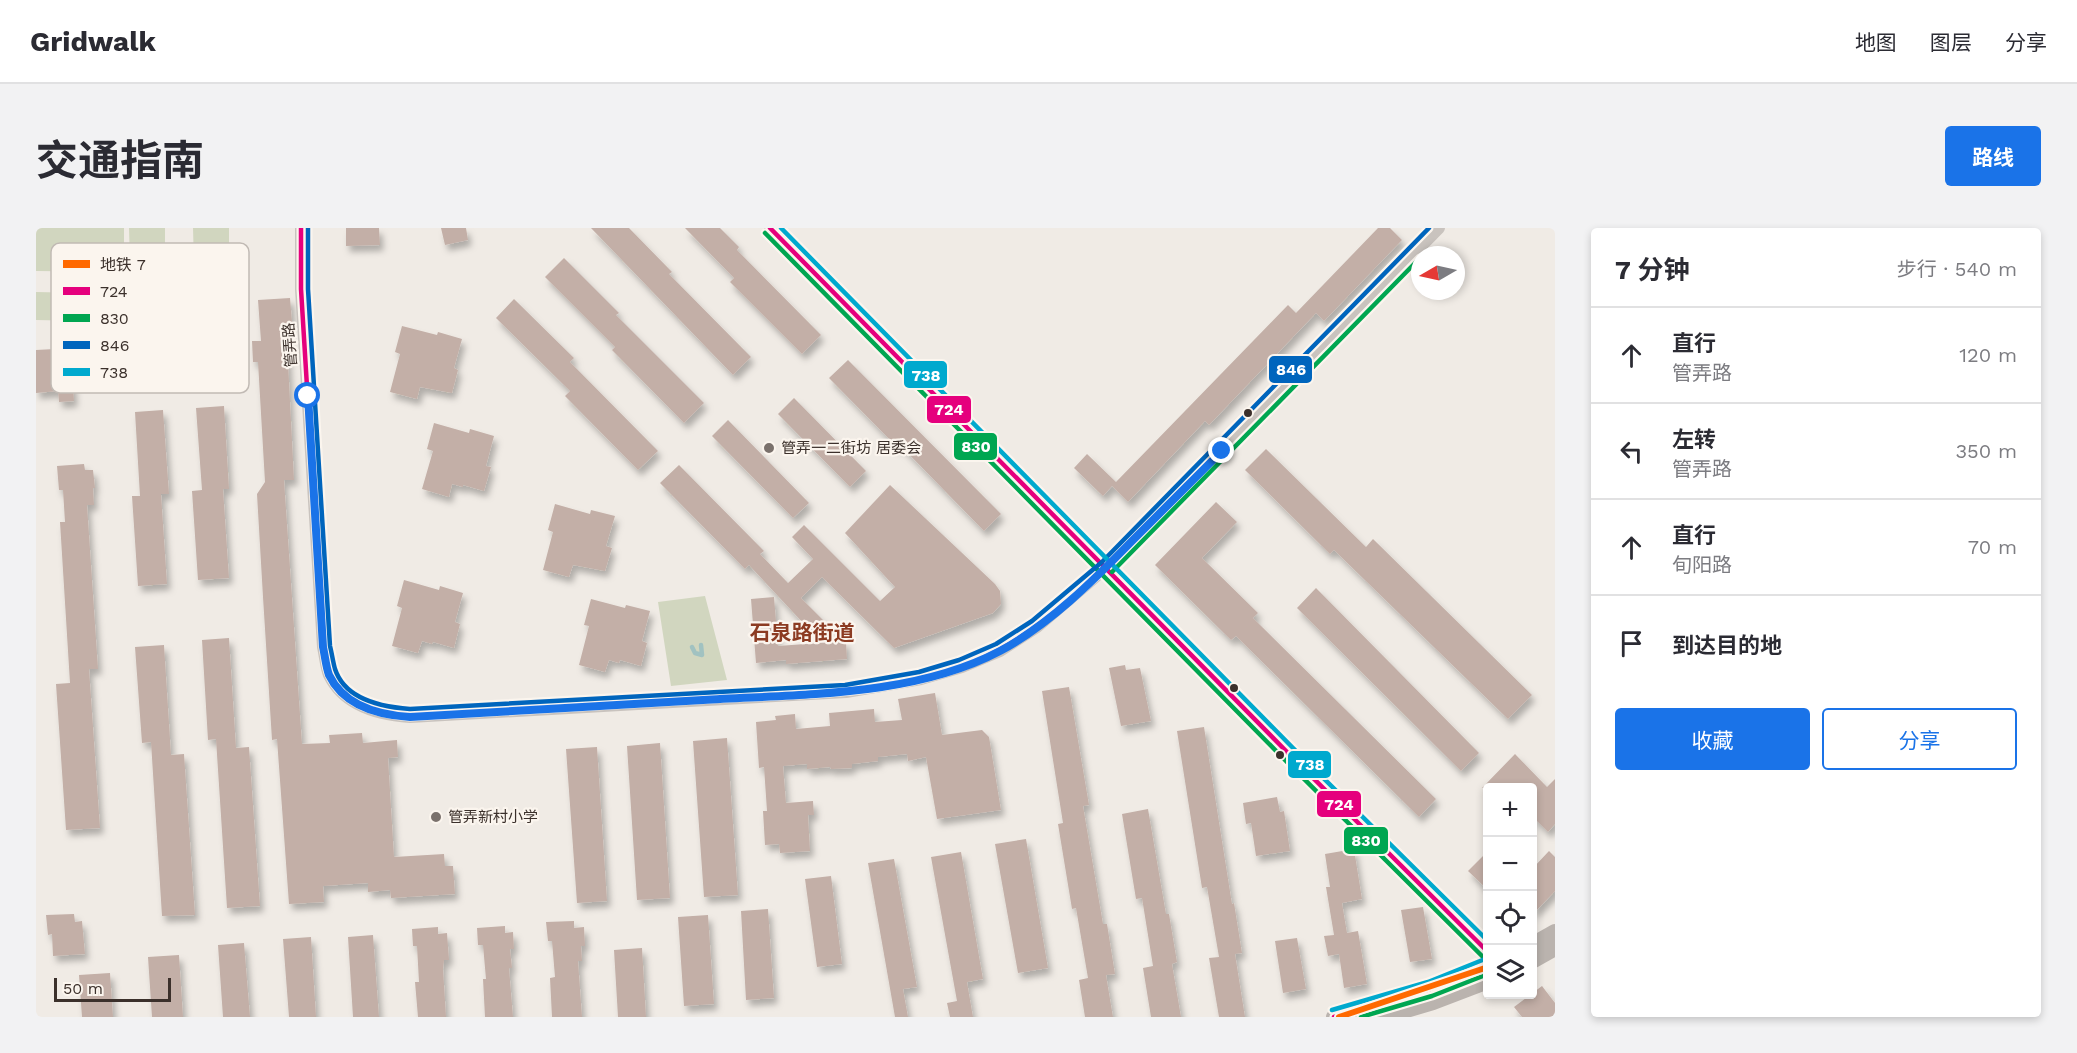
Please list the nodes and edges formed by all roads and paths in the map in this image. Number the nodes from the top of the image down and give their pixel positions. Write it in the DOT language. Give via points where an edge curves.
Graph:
graph roads {
  1 [pos="301,228"];
  2 [pos="770,228"];
  3 [pos="1439,228"];
  4 [pos="1107,567"];
  5 [pos="1555,932"];
  6 [pos="1537,943"];
  7 [pos="1483,947"];
  8 [pos="1555,948"];
  9 [pos="1537,959"];
  10 [pos="1483,968"];
  11 [pos="1483,983"];
  12 [pos="1334,1017"];
  13 [pos="1383,1017"];
  1 -- 4 [label="street, 管弄路" via="301,289 323,647 329,674 340,692 362,707 387,716 410,717 846,692 921,679 1000,651 1037,627"];
  2 -- 4 [label="street"];
  3 -- 4 [label="street, 管弄路"];
  4 -- 7 [label="street"];
  5 -- 6 [label="main road"];
  8 -- 9 [label="main road"];
  10 -- 12 [label="main road" via="1430,989"];
  11 -- 13 [label="main road"];
}
